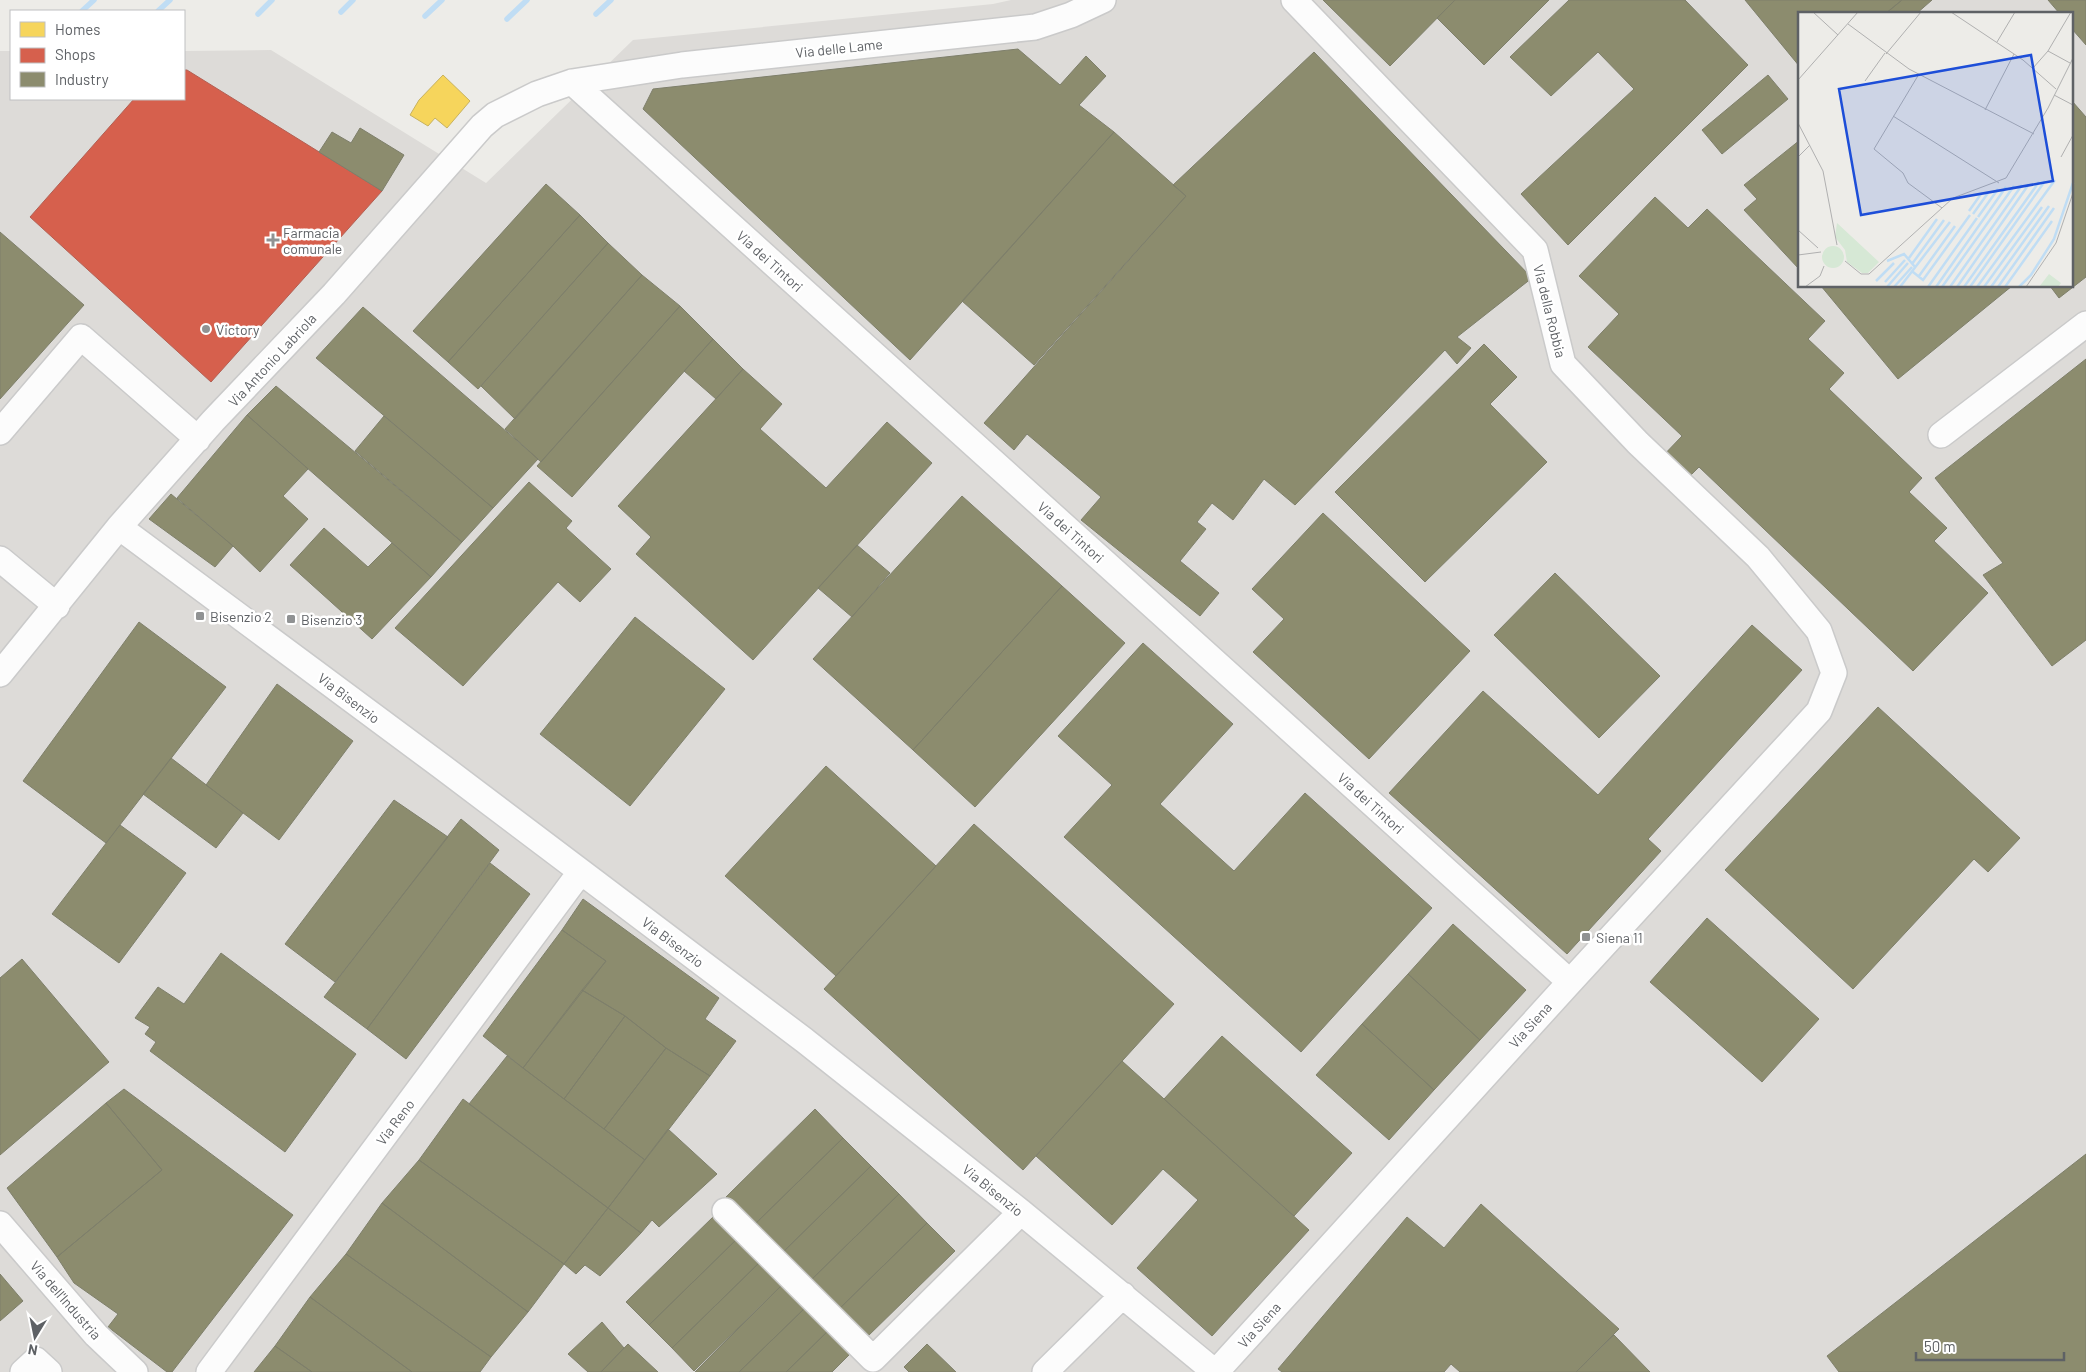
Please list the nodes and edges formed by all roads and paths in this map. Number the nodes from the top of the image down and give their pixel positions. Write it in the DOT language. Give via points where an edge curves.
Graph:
graph roads {
  1 [pos="1103,0"];
  2 [pos="1294,0"];
  3 [pos="572,82"];
  4 [pos="2086,324"];
  5 [pos="0,432"];
  6 [pos="1941,435"];
  7 [pos="198,439"];
  8 [pos="119,528"];
  9 [pos="0,559"];
  10 [pos="57,606"];
  11 [pos="1834,673"];
  12 [pos="0,674"];
  13 [pos="582,874"];
  14 [pos="1570,982"];
  15 [pos="725,1211"];
  16 [pos="1021,1212"];
  17 [pos="2,1229"];
  18 [pos="1123,1295"];
  19 [pos="24,1372"];
  20 [pos="49,1372"];
  21 [pos="135,1372"];
  22 [pos="209,1372"];
  23 [pos="1045,1372"];
  24 [pos="1216,1372"];
  1 -- 3 [label="street, Via delle Lame" via="1035,27 692,64"];
  2 -- 11 [label="street, Via della Robbia" via="1535,250 1563,364 1638,443 1758,557 1819,631"];
  3 -- 7 [label="street, Via Antonio Labriola" via="516,104 482,126 334,294"];
  3 -- 14 [label="street, Via dei Tintori"];
  4 -- 6 [label="street"];
  5 -- 7 [label="street" via="81,337"];
  7 -- 8 [label="street, Via Antonio Labriola"];
  8 -- 10 [label="street, Via Antonio Labriola"];
  8 -- 13 [label="street, Via Bisenzio"];
  9 -- 10 [label="street"];
  10 -- 12 [label="street, Via Antonio Labriola"];
  11 -- 14 [label="street, Via Siena" via="1819,711"];
  13 -- 16 [label="street, Via Bisenzio" via="804,1040"];
  13 -- 22 [label="street, Via Reno"];
  14 -- 24 [label="street, Via Siena"];
  15 -- 16 [label="street" via="874,1359"];
  16 -- 18 [label="street, Via Bisenzio"];
  17 -- 21 [label="street, Via dell'Industria" via="96,1335"];
  18 -- 23 [label="street"];
  18 -- 24 [label="street, Via Bisenzio"];
  19 -- 20 [label="street" via="36,1360"];
}
